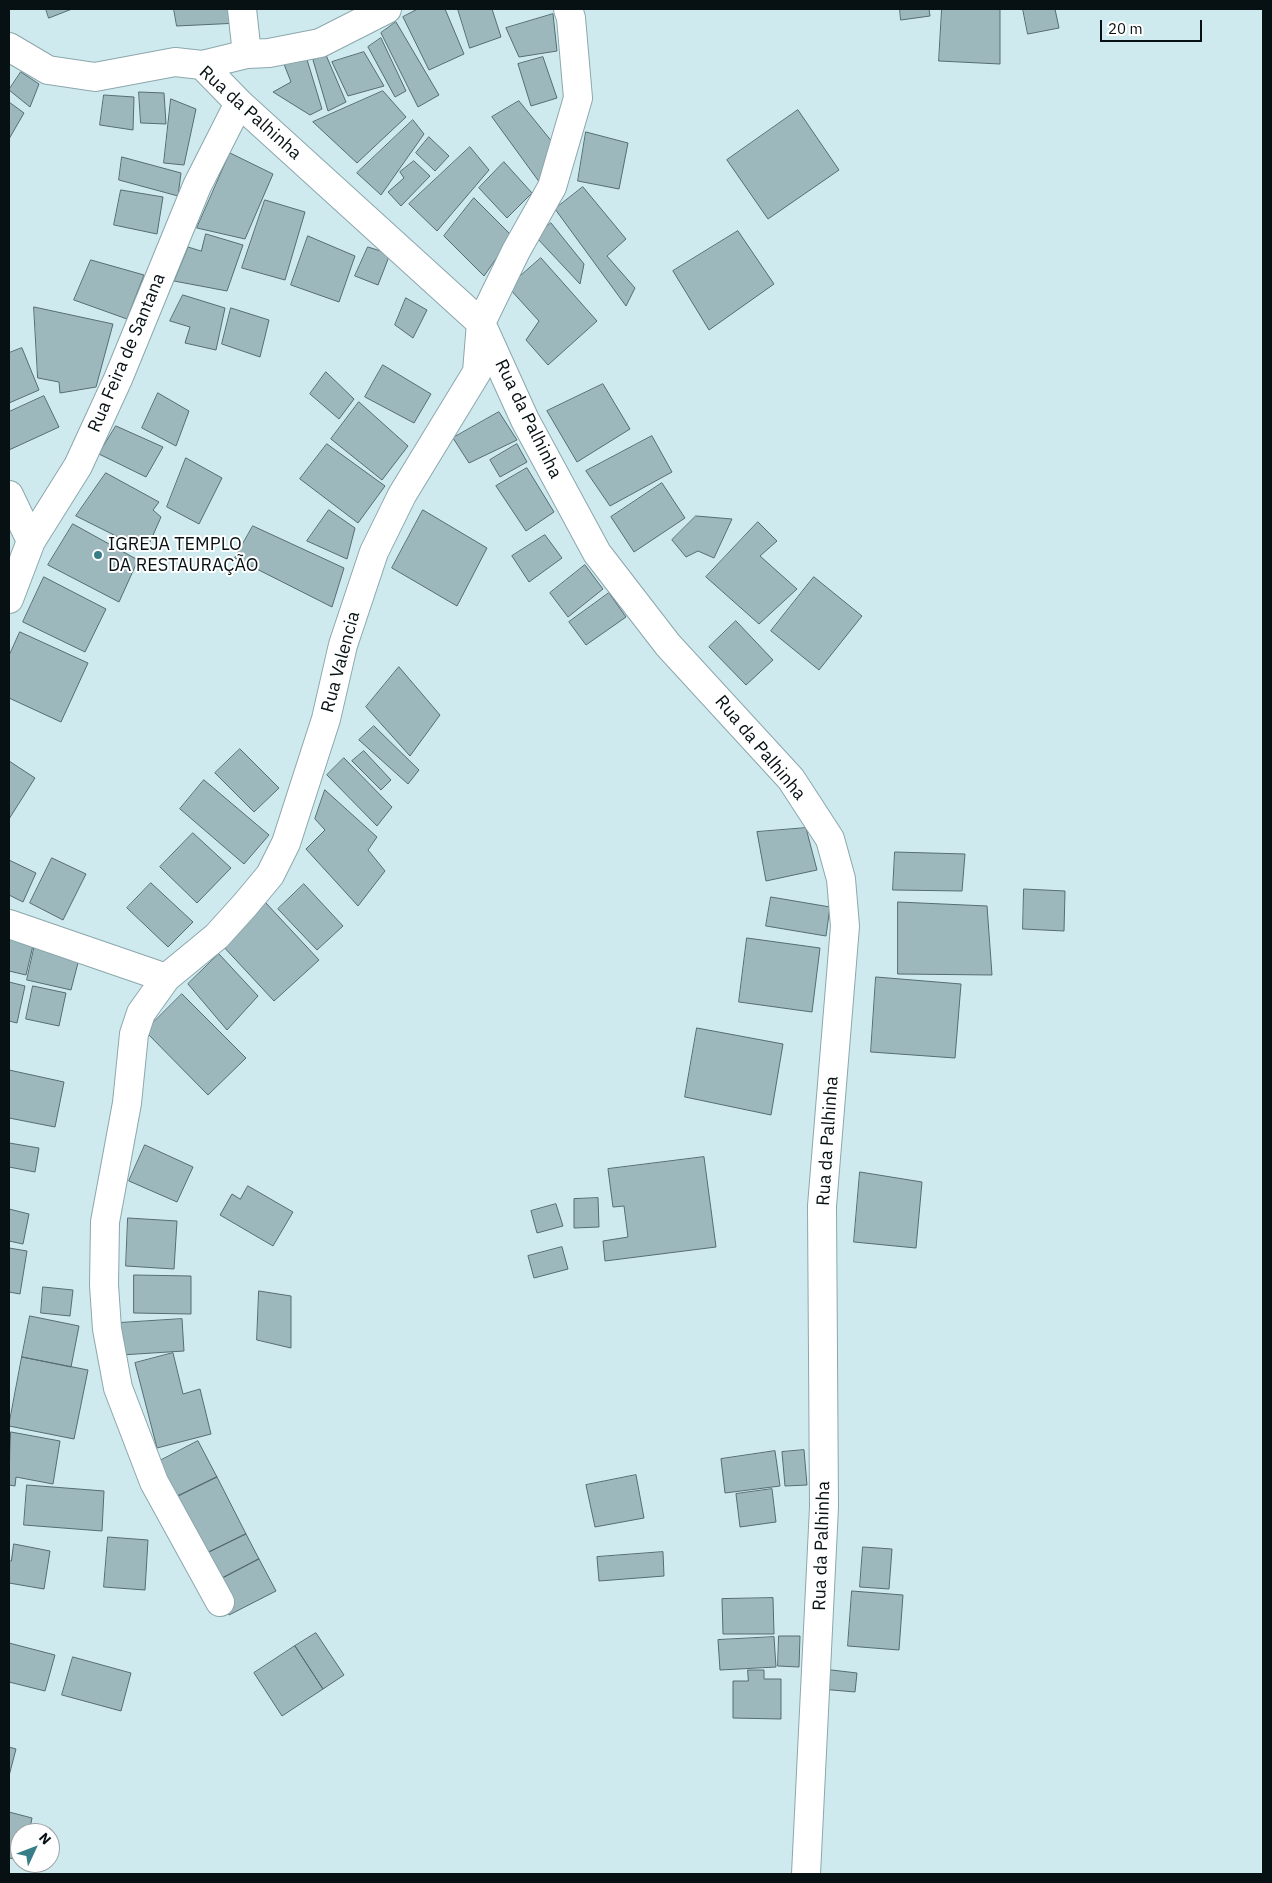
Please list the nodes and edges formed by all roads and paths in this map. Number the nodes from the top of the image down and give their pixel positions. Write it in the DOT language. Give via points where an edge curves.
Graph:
graph roads {
  1 [pos="242,9"];
  2 [pos="387,9"];
  3 [pos="568,9"];
  4 [pos="9,47"];
  5 [pos="246,54"];
  6 [pos="202,66"];
  7 [pos="239,103"];
  8 [pos="482,323"];
  9 [pos="9,494"];
  10 [pos="31,541"];
  11 [pos="9,599"];
  12 [pos="9,924"];
  13 [pos="166,978"];
  14 [pos="220,1602"];
  15 [pos="806,1874"];
  1 -- 5 [label="street"];
  2 -- 5 [label="street" via="320,43"];
  3 -- 8 [label="street, Rua Valencia" via="578,98 552,187 516,251"];
  4 -- 6 [label="street, Rua da Palhinha" via="48,70 95,77 175,62"];
  5 -- 6 [label="street"];
  6 -- 7 [label="street, Rua da Palhinha"];
  7 -- 8 [label="street, Rua da Palhinha"];
  7 -- 10 [label="street, Rua Feira de Santana" via="197,186 118,379 78,466"];
  8 -- 13 [label="street, Rua Valencia" via="477,372 402,495 374,552 343,645 326,720 286,843 270,875 245,905 217,936"];
  8 -- 15 [label="street, Rua da Palhinha" via="525,420 597,553 668,645 792,779 830,839 841,879 845,926 822,1206 824,1507"];
  9 -- 10 [label="street"];
  10 -- 11 [label="street, Rua Feira de Santana"];
  12 -- 13 [label="street"];
  13 -- 14 [label="street, Rua Valencia" via="141,1013 134,1034 128,1103 105,1222 107,1329 118,1388 154,1482"];
}
